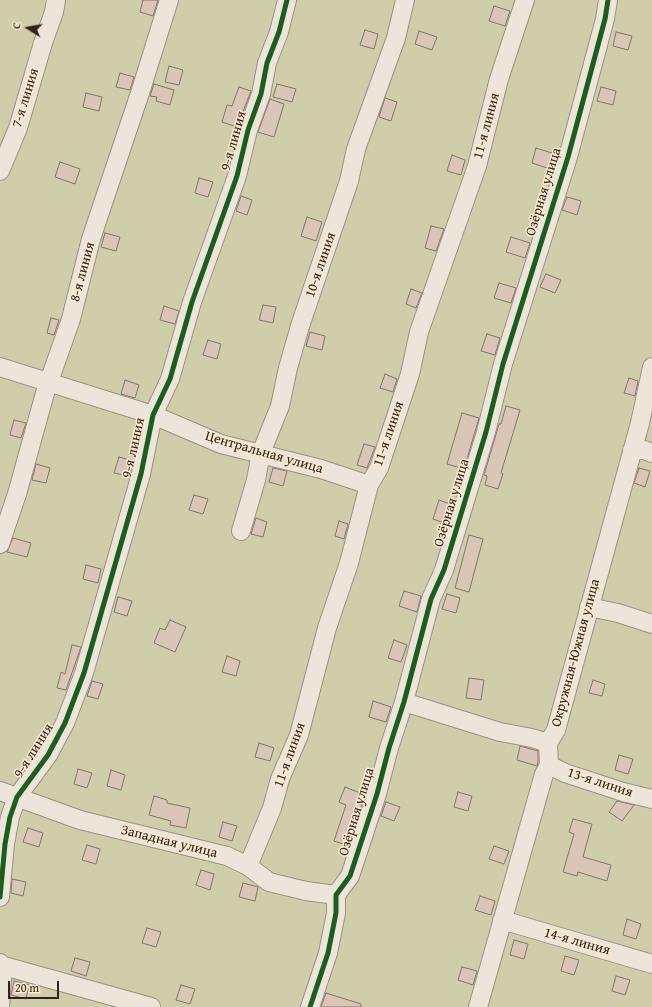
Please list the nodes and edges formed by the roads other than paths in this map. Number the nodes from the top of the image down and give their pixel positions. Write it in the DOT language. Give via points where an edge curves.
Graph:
graph roads {
  1 [pos="56,0"];
  2 [pos="169,0"];
  3 [pos="287,0"];
  4 [pos="405,0"];
  5 [pos="525,0"];
  6 [pos="608,0"];
  7 [pos="0,171"];
  8 [pos="0,367"];
  9 [pos="652,367"];
  10 [pos="49,382"];
  11 [pos="154,415"];
  12 [pos="632,450"];
  13 [pos="261,453"];
  14 [pos="652,453"];
  15 [pos="369,485"];
  16 [pos="241,530"];
  17 [pos="0,544"];
  18 [pos="589,607"];
  19 [pos="652,624"];
  20 [pos="404,702"];
  21 [pos="548,743"];
  22 [pos="549,764"];
  23 [pos="0,791"];
  24 [pos="17,797"];
  25 [pos="652,799"];
  26 [pos="248,866"];
  27 [pos="336,895"];
  28 [pos="0,897"];
  29 [pos="502,920"];
  30 [pos="0,964"];
  31 [pos="652,964"];
  32 [pos="0,1007"];
  33 [pos="152,1007"];
  34 [pos="310,1007"];
  35 [pos="478,1007"];
  1 -- 7 [label="street, 7-я линия" via="18,128"];
  2 -- 10 [label="street, 8-я линия" via="91,239 71,319"];
  3 -- 11 [label="street, 9-я линия" via="267,63 261,94 248,130 237,176 192,302 170,379"];
  4 -- 13 [label="street, 10-я линия" via="396,38 356,149 349,181 298,333 280,406"];
  5 -- 15 [label="street, 11-я линия" via="506,57 477,166 419,332 410,374 378,468"];
  6 -- 20 [label="street, Озёрная улица" via="568,157 503,364 453,543 431,600"];
  8 -- 10 [label="street, Центральная улица"];
  9 -- 12 [label="street, Окружная-Южная улица"];
  10 -- 11 [label="street, Центральная улица"];
  10 -- 17 [label="street, 8-я линия"];
  11 -- 13 [label="street, Центральная улица" via="221,444"];
  11 -- 24 [label="street, 9-я линия" via="84,673 65,722 48,755"];
  12 -- 14 [label="street"];
  12 -- 18 [label="street, Окружная-Южная улица"];
  13 -- 15 [label="street, Центральная улица"];
  13 -- 16 [label="street, 10-я линия"];
  15 -- 26 [label="street, 11-я линия" via="299,735"];
  18 -- 19 [label="street"];
  18 -- 21 [label="street, Окружная-Южная улица" via="556,730"];
  20 -- 21 [label="street" via="500,732"];
  20 -- 27 [label="street, Озёрная улица" via="350,876"];
  21 -- 22 [label="street, Окружная-Южная улица"];
  22 -- 25 [label="street, 13-я линия" via="566,773"];
  22 -- 29 [label="street, Окружная-Южная улица"];
  23 -- 24 [label="street, Западная улица"];
  24 -- 26 [label="street, Западная улица" via="80,820 227,856"];
  24 -- 28 [label="street, 9-я линия" via="6,838"];
  26 -- 27 [label="street, Западная улица" via="269,882"];
  27 -- 34 [label="street" via="336,913 328,953"];
  29 -- 31 [label="street, 14-я линия"];
  29 -- 35 [label="street, Окружная-Южная улица"];
  30 -- 32 [label="street"];
  30 -- 33 [label="street"];
}
